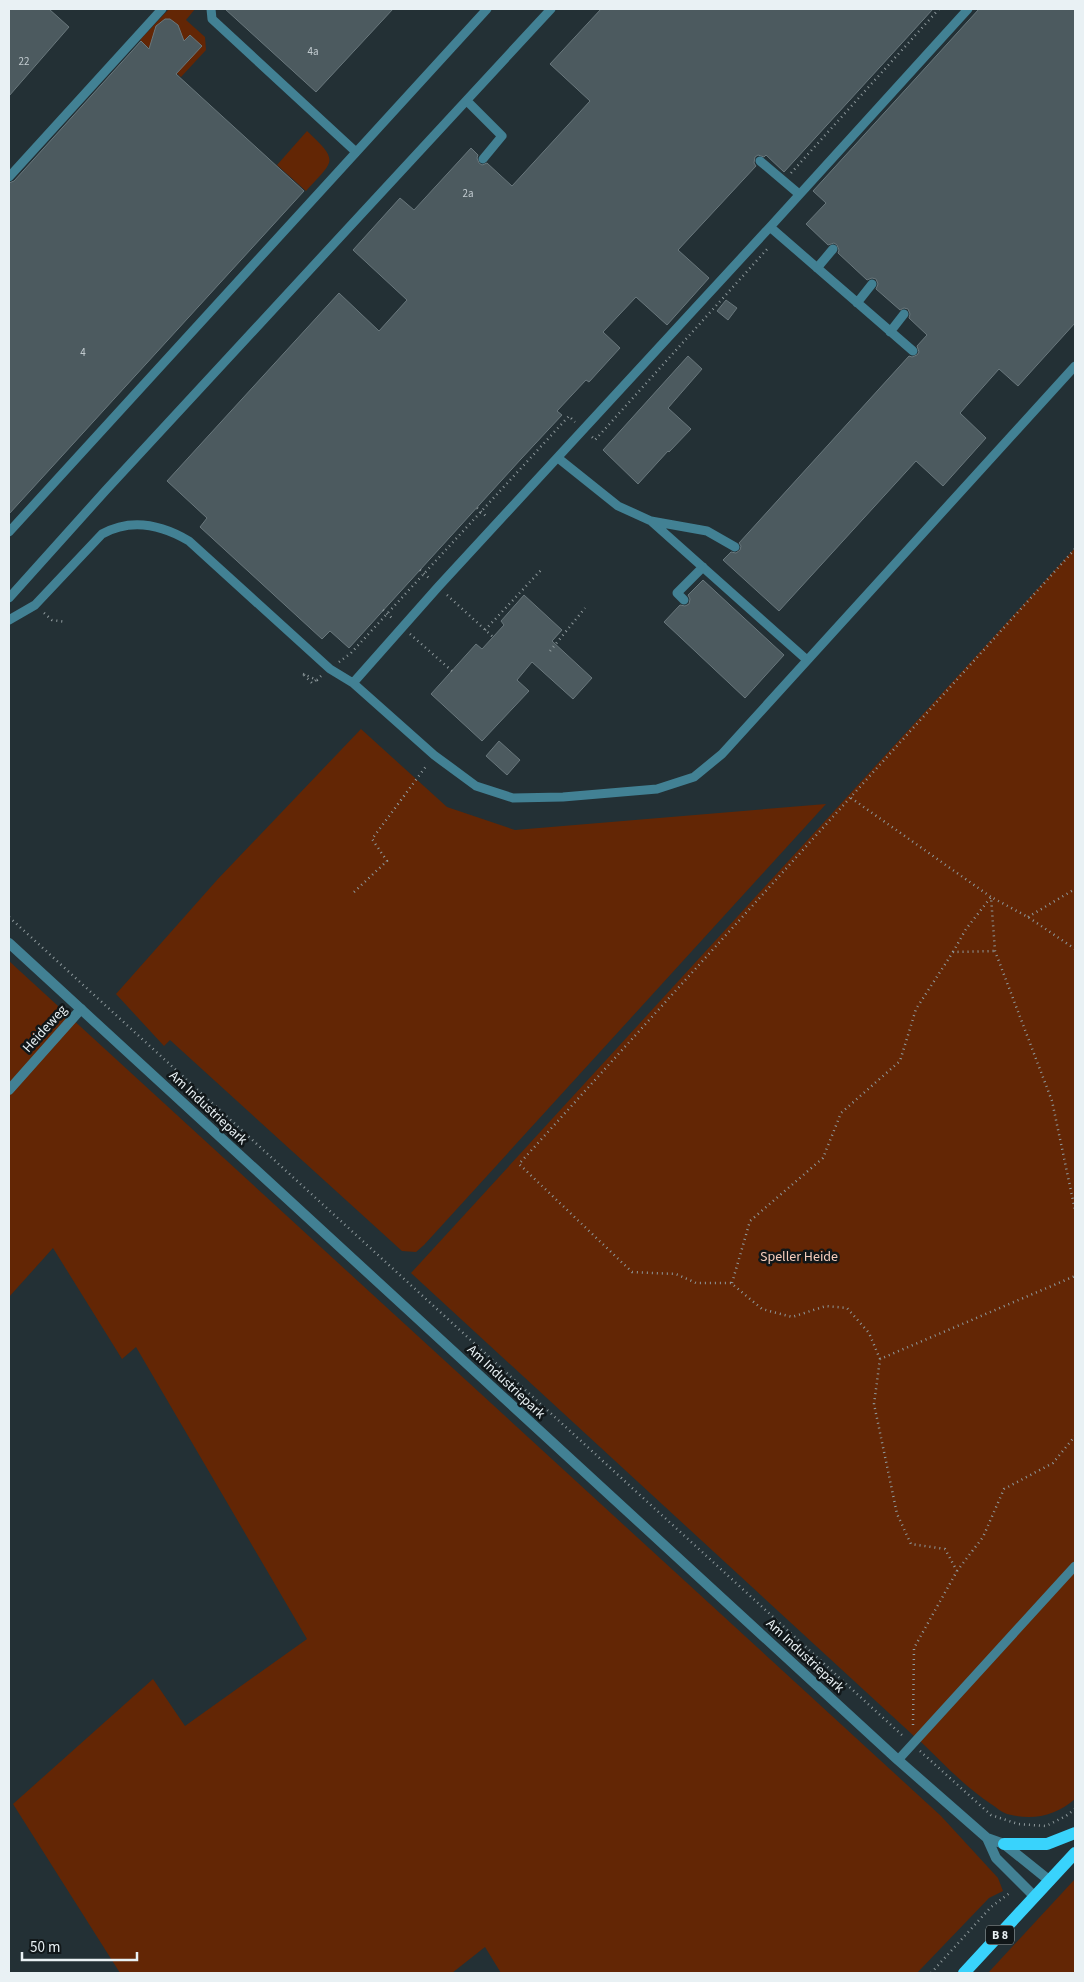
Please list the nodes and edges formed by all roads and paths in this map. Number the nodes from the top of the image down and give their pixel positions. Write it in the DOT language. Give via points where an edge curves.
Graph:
graph roads {
  1 [pos="162,9"];
  2 [pos="211,9"];
  3 [pos="487,9"];
  4 [pos="551,9"];
  5 [pos="940,9"];
  6 [pos="968,9"];
  7 [pos="467,101"];
  8 [pos="356,152"];
  9 [pos="482,159"];
  10 [pos="760,161"];
  11 [pos="9,177"];
  12 [pos="784,182"];
  13 [pos="799,194"];
  14 [pos="770,227"];
  15 [pos="833,249"];
  16 [pos="817,268"];
  17 [pos="872,284"];
  18 [pos="857,303"];
  19 [pos="904,314"];
  20 [pos="890,332"];
  21 [pos="913,351"];
  22 [pos="1075,366"];
  23 [pos="558,458"];
  24 [pos="650,521"];
  25 [pos="9,532"];
  26 [pos="735,547"];
  27 [pos="1075,549"];
  28 [pos="703,567"];
  29 [pos="542,569"];
  30 [pos="420,570"];
  31 [pos="438,587"];
  32 [pos="9,598"];
  33 [pos="684,600"];
  34 [pos="585,608"];
  35 [pos="383,610"];
  36 [pos="9,620"];
  37 [pos="402,627"];
  38 [pos="485,630"];
  39 [pos="493,637"];
  40 [pos="550,651"];
  41 [pos="807,660"];
  42 [pos="452,671"];
  43 [pos="302,674"];
  44 [pos="316,680"];
  45 [pos="353,683"];
  46 [pos="434,755"];
  47 [pos="850,798"];
  48 [pos="1075,889"];
  49 [pos="354,892"];
  50 [pos="991,897"];
  51 [pos="9,917"];
  52 [pos="1028,918"];
  53 [pos="9,943"];
  54 [pos="1075,949"];
  55 [pos="995,951"];
  56 [pos="953,952"];
  57 [pos="81,1009"];
  58 [pos="9,1090"];
  59 [pos="1075,1210"];
  60 [pos="1075,1276"];
  61 [pos="732,1283"];
  62 [pos="880,1359"];
  63 [pos="1075,1436"];
  64 [pos="1075,1566"];
  65 [pos="957,1571"];
  66 [pos="912,1744"];
  67 [pos="898,1760"];
  68 [pos="1075,1809"];
  69 [pos="1046,1826"];
  70 [pos="1075,1833"];
  71 [pos="987,1838"];
  72 [pos="1004,1844"];
  73 [pos="1047,1844"];
  74 [pos="1075,1853"];
  75 [pos="1050,1881"];
  76 [pos="1020,1884"];
  77 [pos="1035,1897"];
  78 [pos="931,1973"];
  79 [pos="964,1973"];
  1 -- 11 [label="lane"];
  2 -- 8 [label="lane" via="212,18"];
  3 -- 8 [label="lane"];
  4 -- 7 [label="lane"];
  5 -- 12 [label="path"];
  6 -- 13 [label="lane"];
  7 -- 9 [label="lane" via="502,136"];
  7 -- 32 [label="lane"];
  8 -- 25 [label="lane"];
  10 -- 12 [label="lane"];
  12 -- 13 [label="lane"];
  13 -- 14 [label="lane"];
  14 -- 16 [label="lane"];
  14 -- 23 [label="lane"];
  15 -- 16 [label="lane"];
  16 -- 18 [label="lane"];
  17 -- 18 [label="lane"];
  18 -- 20 [label="lane"];
  19 -- 20 [label="lane"];
  20 -- 21 [label="lane"];
  22 -- 41 [label="lane"];
  23 -- 24 [label="lane" via="618,506"];
  23 -- 31 [label="lane"];
  24 -- 26 [label="lane" via="708,531"];
  24 -- 28 [label="lane"];
  27 -- 47 [label="path"];
  28 -- 33 [label="lane" via="677,593"];
  28 -- 41 [label="lane"];
  29 -- 38 [label="path"];
  30 -- 31 [label="path"];
  31 -- 37 [label="lane"];
  31 -- 38 [label="path"];
  34 -- 40 [label="path"];
  35 -- 37 [label="path"];
  36 -- 45 [label="lane" via="35,605 102,534 115,527 149,525 164,528 189,541 330,669"];
  37 -- 42 [label="path"];
  37 -- 45 [label="lane"];
  38 -- 39 [label="path"];
  41 -- 46 [label="lane" via="722,754 694,777 657,789 513,798 476,786"];
  43 -- 44 [label="path" via="312,683"];
  45 -- 46 [label="lane"];
  46 -- 49 [label="path" via="372,839 387,861"];
  47 -- 50 [label="path"];
  47 -- 61 [label="path" via="520,1164 632,1272 676,1274 696,1283"];
  48 -- 52 [label="path"];
  50 -- 52 [label="path"];
  50 -- 55 [label="path"];
  50 -- 56 [label="path"];
  51 -- 66 [label="path"];
  52 -- 54 [label="path"];
  53 -- 57 [label="street, Am Industriepark"];
  55 -- 56 [label="path"];
  55 -- 59 [label="path" via="1052,1101"];
  56 -- 61 [label="path" via="916,1009 900,1060 841,1113 822,1158 750,1221"];
  57 -- 58 [label="street, Heideweg"];
  57 -- 67 [label="street, Am Industriepark"];
  60 -- 62 [label="path"];
  61 -- 62 [label="path" via="762,1309 792,1317 826,1306 847,1308 869,1333"];
  62 -- 65 [label="path" via="874,1404 897,1514 911,1544 944,1549"];
  63 -- 65 [label="path" via="1053,1463 1004,1489 983,1537"];
  64 -- 66 [label="lane"];
  65 -- 66 [label="path" via="914,1648"];
  66 -- 67 [label="lane"];
  66 -- 69 [label="path" via="991,1815 1018,1824"];
  67 -- 71 [label="street, Am Industriepark"];
  68 -- 69 [label="path"];
  69 -- 73 [label="path"];
  70 -- 73 [label="main road"];
  71 -- 72 [label="street, Am Industriepark"];
  71 -- 76 [label="street, Am Industriepark" via="996,1858"];
  72 -- 73 [label="main road"];
  72 -- 75 [label="street, Am Industriepark"];
  74 -- 75 [label="main road, B 8"];
  75 -- 77 [label="main road, B 8"];
  76 -- 77 [label="street, Am Industriepark"];
  76 -- 78 [label="path" via="992,1907"];
  77 -- 79 [label="main road, B 8"];
}
